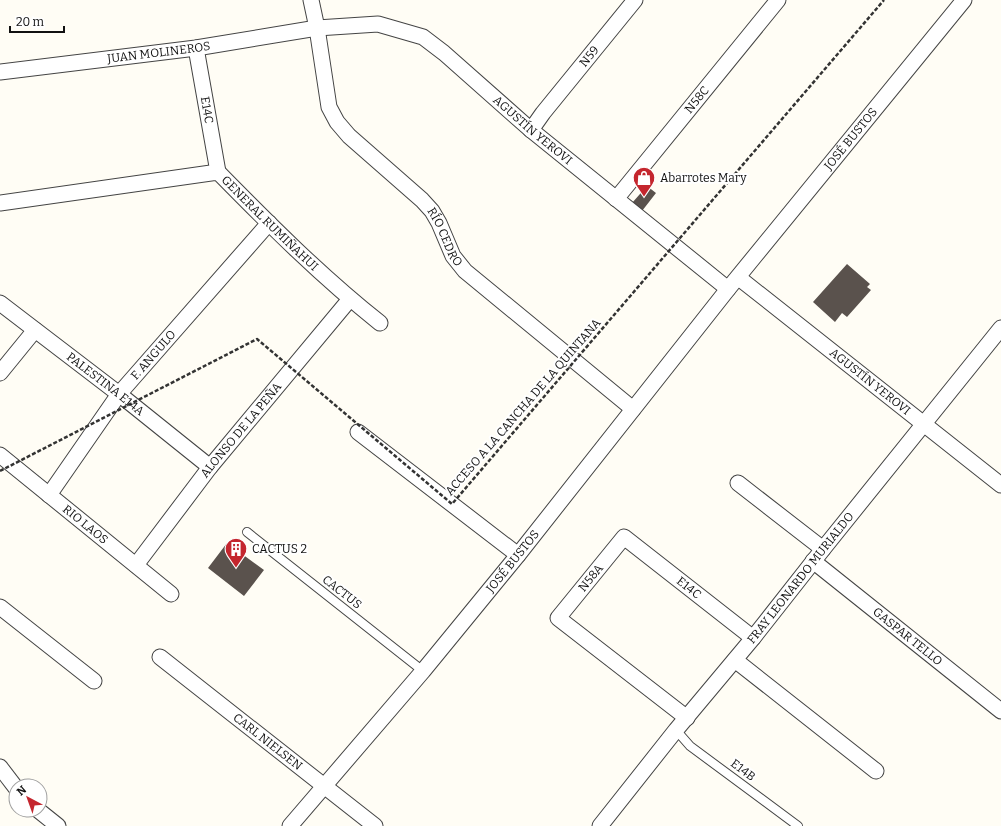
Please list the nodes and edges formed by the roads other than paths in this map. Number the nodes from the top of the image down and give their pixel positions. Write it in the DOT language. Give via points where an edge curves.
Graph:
graph roads {
  1 [pos="311,0"];
  2 [pos="636,0"];
  3 [pos="778,0"];
  4 [pos="964,0"];
  5 [pos="317,28"];
  6 [pos="196,48"];
  7 [pos="0,72"];
  8 [pos="531,130"];
  9 [pos="218,172"];
  10 [pos="616,199"];
  11 [pos="0,203"];
  12 [pos="269,224"];
  13 [pos="739,278"];
  14 [pos="728,289"];
  15 [pos="350,299"];
  16 [pos="0,303"];
  17 [pos="380,323"];
  18 [pos="1001,328"];
  19 [pos="35,330"];
  20 [pos="0,374"];
  21 [pos="119,394"];
  22 [pos="633,409"];
  23 [pos="924,424"];
  24 [pos="358,432"];
  25 [pos="0,455"];
  26 [pos="210,467"];
  27 [pos="738,483"];
  28 [pos="1001,485"];
  29 [pos="49,495"];
  30 [pos="247,532"];
  31 [pos="624,537"];
  32 [pos="823,549"];
  33 [pos="518,555"];
  34 [pos="813,561"];
  35 [pos="136,565"];
  36 [pos="171,594"];
  37 [pos="0,607"];
  38 [pos="753,638"];
  39 [pos="160,657"];
  40 [pos="735,660"];
  41 [pos="423,671"];
  42 [pos="94,681"];
  43 [pos="1001,712"];
  44 [pos="687,718"];
  45 [pos="676,730"];
  46 [pos="0,767"];
  47 [pos="876,771"];
  48 [pos="8,778"];
  49 [pos="323,785"];
  50 [pos="48,818"];
  51 [pos="58,826"];
  52 [pos="290,826"];
  53 [pos="375,826"];
  54 [pos="600,826"];
  55 [pos="798,826"];
  1 -- 5 [label="street, RÍO CEDRO"];
  2 -- 8 [label="street, N59"];
  3 -- 10 [label="street, N58C"];
  4 -- 13 [label="street, JOSÉ BUSTOS"];
  5 -- 6 [label="street, JUAN MOLINEROS"];
  5 -- 8 [label="street, AGUSTÍN YEROVI" via="378,24 423,37"];
  5 -- 22 [label="street, RÍO CEDRO" via="329,107 337,122 349,136 422,200 439,223 453,256 466,271"];
  6 -- 7 [label="street, JUAN MOLINEROS"];
  6 -- 9 [label="street, E14C"];
  8 -- 10 [label="street, AGUSTÍN YEROVI"];
  9 -- 11 [label="street, GENERAL RUMIÑAHUI"];
  9 -- 12 [label="street, GENERAL RUMIÑAHUI"];
  10 -- 14 [label="street, AGUSTÍN YEROVI"];
  12 -- 15 [label="street, GENERAL RUMIÑAHUI"];
  12 -- 21 [label="street, F. ANGULO"];
  13 -- 14 [label="street, JOSÉ BUSTOS"];
  13 -- 23 [label="street, AGUSTÍN YEROVI"];
  14 -- 22 [label="street, JOSÉ BUSTOS"];
  15 -- 17 [label="street, GENERAL RUMIÑAHUI"];
  15 -- 26 [label="street, ALONSO DE LA PEÑA"];
  16 -- 19 [label="street, PALESTINA E14A"];
  18 -- 23 [label="street, FRAY LEONARDO MURIALDO"];
  19 -- 20 [label="street"];
  19 -- 21 [label="street, PALESTINA E14A"];
  21 -- 26 [label="street, PALESTINA E14A"];
  21 -- 29 [label="street, F. ANGULO"];
  22 -- 33 [label="street, JOSÉ BUSTOS"];
  23 -- 28 [label="street, AGUSTÍN YEROVI"];
  23 -- 32 [label="street, FRAY LEONARDO MURIALDO"];
  24 -- 33 [label="street"];
  25 -- 29 [label="street, RIO LAOS"];
  26 -- 35 [label="street, ALONSO DE LA PEÑA"];
  27 -- 32 [label="street"];
  29 -- 35 [label="street, RIO LAOS"];
  30 -- 41 [label="lane, CACTUS"];
  31 -- 38 [label="street, E14C"];
  31 -- 44 [label="street, N58A" via="558,618"];
  32 -- 34 [label="street, FRAY LEONARDO MURIALDO"];
  33 -- 41 [label="street, JOSÉ BUSTOS"];
  34 -- 38 [label="street, FRAY LEONARDO MURIALDO"];
  34 -- 43 [label="street, GASPAR TELLO"];
  35 -- 36 [label="street, RIO LAOS"];
  37 -- 42 [label="street"];
  38 -- 40 [label="street, FRAY LEONARDO MURIALDO"];
  39 -- 49 [label="street, CARL NIELSEN"];
  40 -- 44 [label="street, FRAY LEONARDO MURIALDO"];
  40 -- 47 [label="street"];
  41 -- 49 [label="street, JOSÉ BUSTOS"];
  44 -- 45 [label="street, FRAY LEONARDO MURIALDO"];
  45 -- 54 [label="street, FRAY LEONARDO MURIALDO"];
  45 -- 55 [label="lane, E14B" via="690,746"];
  46 -- 48 [label="street"];
  49 -- 52 [label="street, JOSÉ BUSTOS"];
  49 -- 53 [label="street, CARL NIELSEN"];
  50 -- 51 [label="street"];
}
